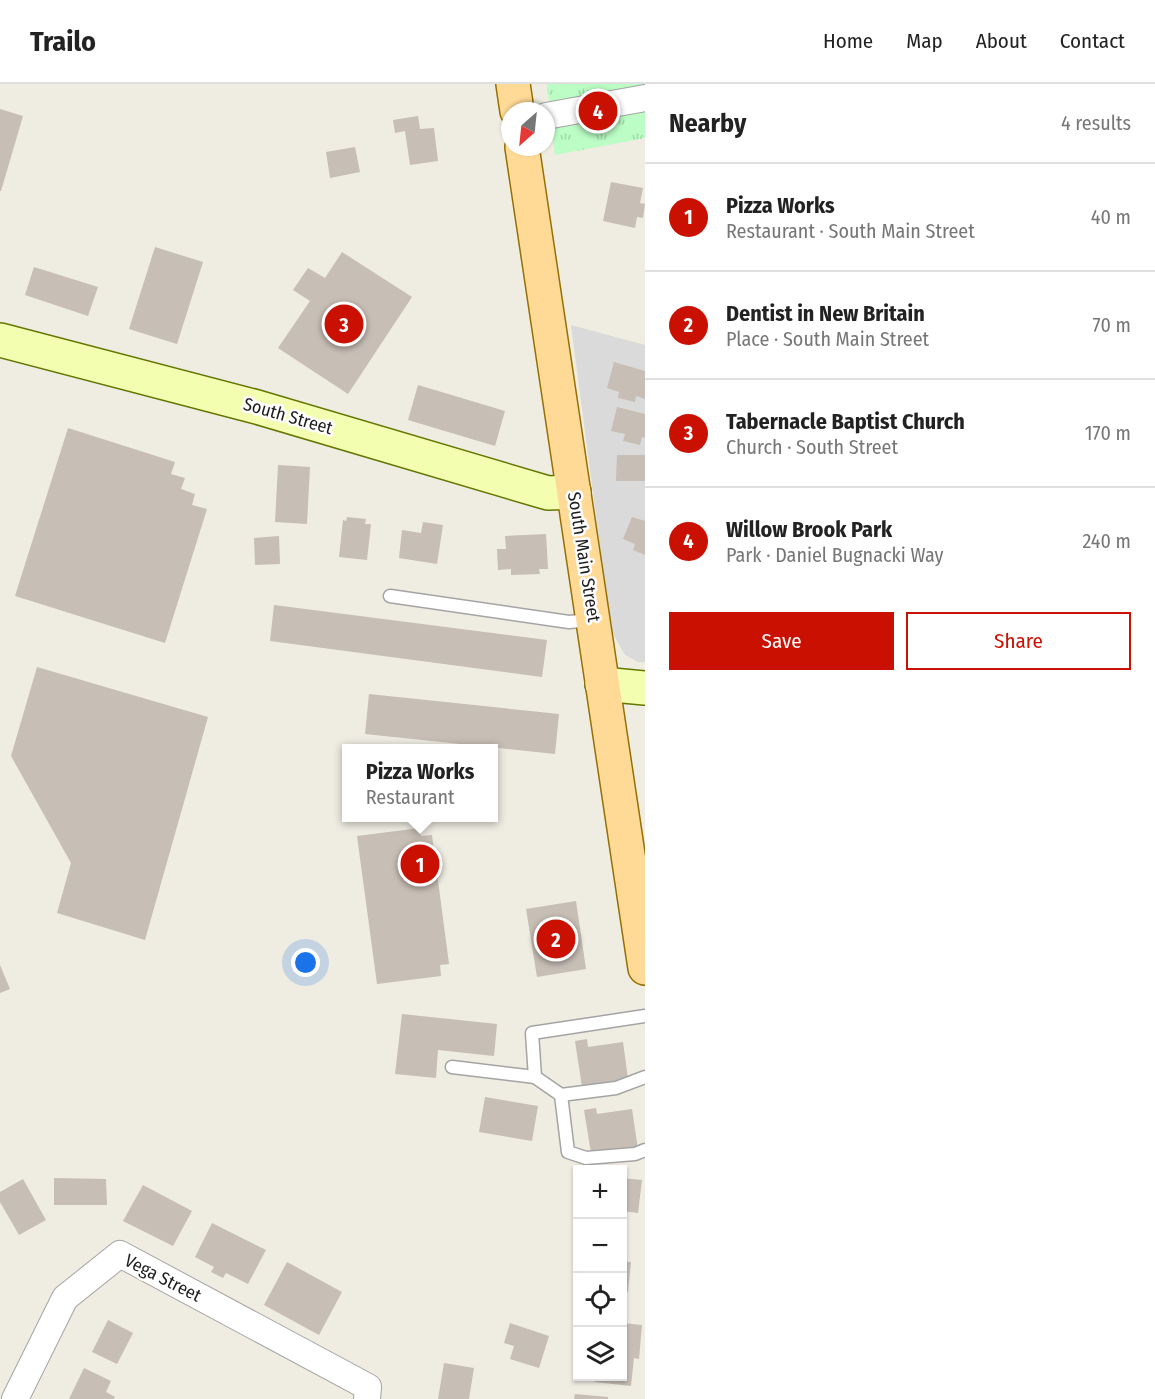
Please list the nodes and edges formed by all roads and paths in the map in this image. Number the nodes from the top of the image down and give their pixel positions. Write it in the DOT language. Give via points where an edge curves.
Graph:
graph roads {
  1 [pos="513,84"];
  2 [pos="645,99"];
  3 [pos="516,102"];
  4 [pos="555,114"];
  5 [pos="523,156"];
  6 [pos="1,342"];
  7 [pos="574,492"];
  8 [pos="390,596"];
  9 [pos="593,620"];
  10 [pos="602,684"];
  11 [pos="645,688"];
  12 [pos="642,928"];
  13 [pos="645,968"];
  14 [pos="645,1016"];
  15 [pos="452,1067"];
  16 [pos="536,1077"];
  17 [pos="645,1077"];
  18 [pos="561,1095"];
  19 [pos="645,1150"];
  20 [pos="368,1393"];
  21 [pos="15,1399"];
  1 -- 3 [label="main road"];
  2 -- 4 [label="street"];
  5 -- 7 [label="main road, South Main Street"];
  6 -- 7 [label="main road, South Street" via="248,404 548,493"];
  7 -- 9 [label="main road, South Main Street"];
  8 -- 9 [label="lane" via="569,622"];
  9 -- 10 [label="main road, South Main Street"];
  10 -- 11 [label="main road"];
  10 -- 12 [label="main road, South Main Street"];
  12 -- 13 [label="main road, South Main Street"];
  14 -- 16 [label="lane" via="532,1033"];
  15 -- 16 [label="lane"];
  16 -- 18 [label="lane"];
  17 -- 18 [label="lane" via="616,1088"];
  18 -- 19 [label="lane" via="568,1152 586,1158"];
  20 -- 21 [label="street, Vega Street" via="120,1254 65,1298"];
}
